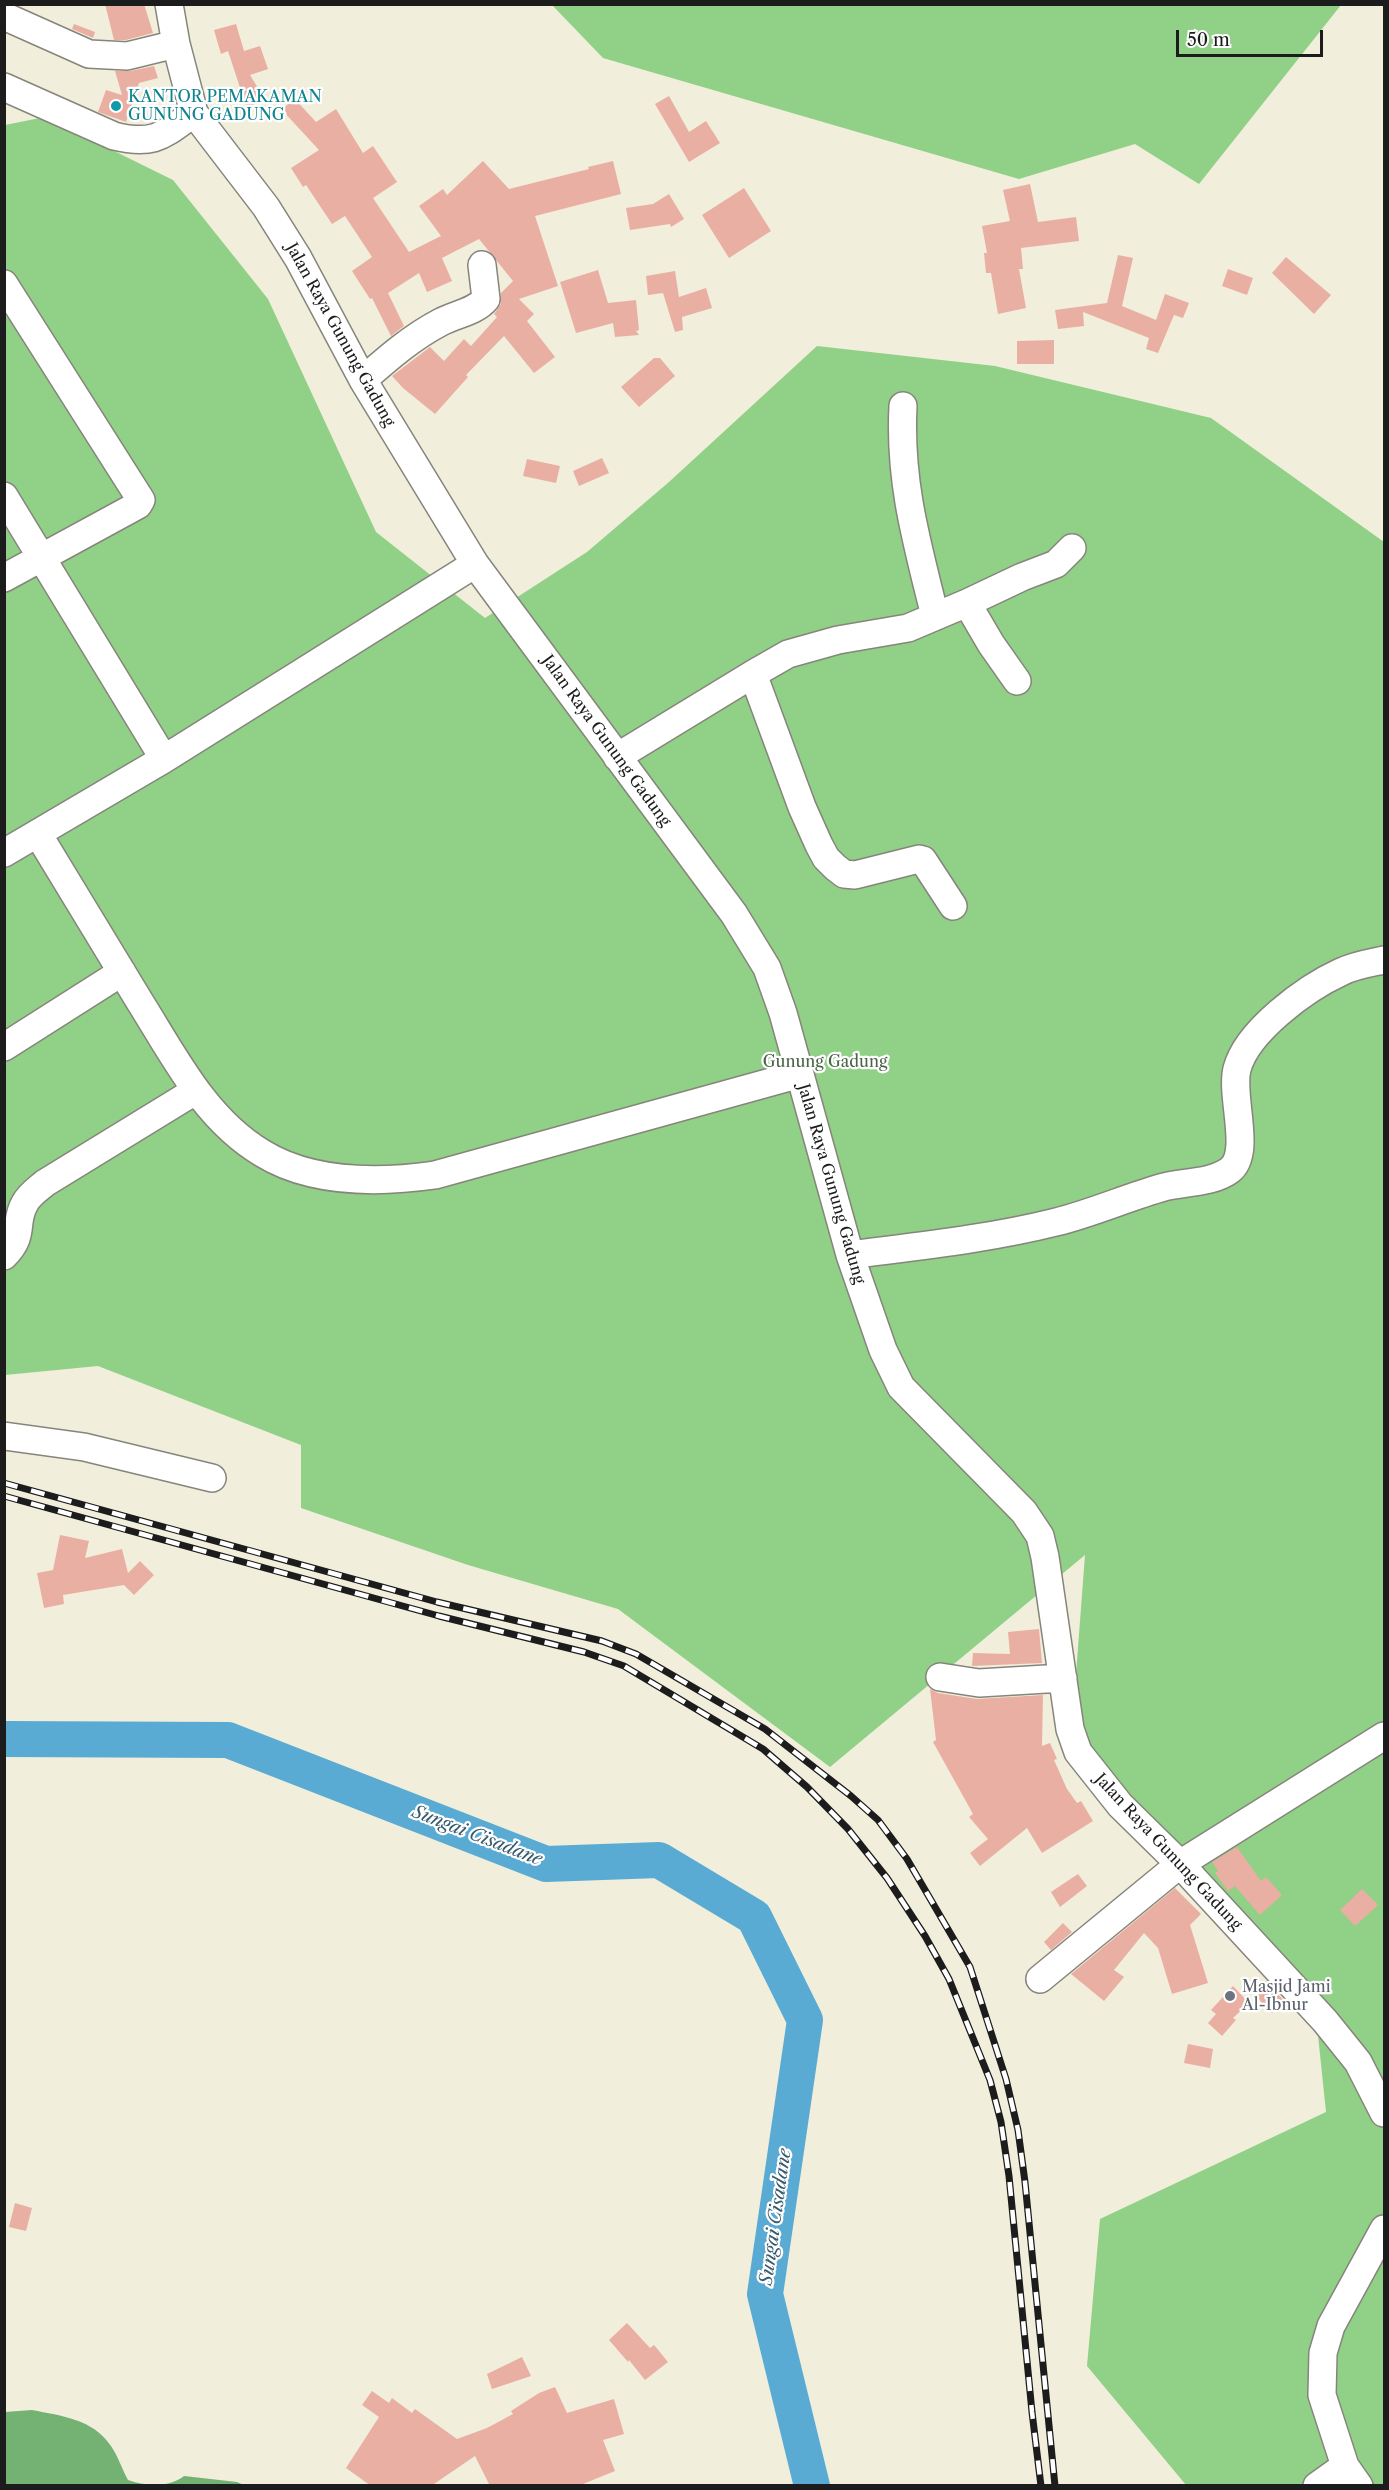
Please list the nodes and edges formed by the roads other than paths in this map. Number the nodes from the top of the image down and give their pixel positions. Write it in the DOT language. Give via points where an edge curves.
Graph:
graph roads {
  1 [pos="169,4"];
  2 [pos="4,16"];
  3 [pos="176,44"];
  4 [pos="4,87"];
  5 [pos="194,112"];
  6 [pos="482,266"];
  7 [pos="4,284"];
  8 [pos="363,380"];
  9 [pos="903,406"];
  10 [pos="4,496"];
  11 [pos="1072,548"];
  12 [pos="42,556"];
  13 [pos="475,564"];
  14 [pos="4,578"];
  15 [pos="967,603"];
  16 [pos="935,616"];
  17 [pos="753,674"];
  18 [pos="1017,681"];
  19 [pos="617,758"];
  20 [pos="164,759"];
  21 [pos="38,834"];
  22 [pos="4,853"];
  23 [pos="953,906"];
  24 [pos="1384,960"];
  25 [pos="122,972"];
  26 [pos="4,1047"];
  27 [pos="800,1074"];
  28 [pos="195,1091"];
  29 [pos="849,1255"];
  30 [pos="4,1256"];
  31 [pos="4,1436"];
  32 [pos="212,1478"];
  33 [pos="940,1677"];
  34 [pos="1063,1678"];
  35 [pos="1384,1736"];
  36 [pos="1180,1864"];
  37 [pos="1040,1979"];
  38 [pos="1384,2113"];
  39 [pos="1384,2229"];
  40 [pos="1352,2476"];
  41 [pos="1317,2486"];
  1 -- 3 [label="street, Jalan Raya Gunung Gadung"];
  2 -- 3 [label="street" via="89,54 128,56"];
  3 -- 5 [label="street, Jalan Raya Gunung Gadung"];
  4 -- 5 [label="street" via="129,140 158,139"];
  5 -- 8 [label="street, Jalan Raya Gunung Gadung" via="266,207"];
  6 -- 8 [label="street" via="486,299 480,305 441,322 394,353"];
  7 -- 12 [label="street" via="141,500"];
  8 -- 13 [label="street, Jalan Raya Gunung Gadung"];
  9 -- 16 [label="street" via="905,485"];
  10 -- 12 [label="street"];
  11 -- 15 [label="street" via="1056,564"];
  12 -- 14 [label="street"];
  12 -- 20 [label="street"];
  13 -- 19 [label="street, Jalan Raya Gunung Gadung"];
  13 -- 20 [label="street"];
  15 -- 16 [label="street"];
  15 -- 18 [label="street"];
  16 -- 17 [label="street" via="892,632 788,654"];
  17 -- 19 [label="street"];
  17 -- 23 [label="street" via="802,807 826,858 844,874 855,875 923,860"];
  19 -- 27 [label="street, Jalan Raya Gunung Gadung" via="734,914 767,968"];
  20 -- 21 [label="street"];
  21 -- 22 [label="street"];
  21 -- 25 [label="street"];
  24 -- 29 [label="street" via="1355,966 1327,979 1281,1012 1254,1038 1237,1069 1240,1152 1229,1170 1056,1222 969,1240"];
  25 -- 26 [label="street"];
  25 -- 28 [label="street"];
  27 -- 28 [label="street" via="435,1175 378,1180 317,1174 261,1153 237,1135"];
  27 -- 29 [label="street, Jalan Raya Gunung Gadung"];
  28 -- 30 [label="street" via="45,1183 21,1211 18,1237"];
  29 -- 34 [label="street, Jalan Raya Gunung Gadung" via="883,1350 901,1387 1024,1512 1040,1536"];
  31 -- 32 [label="street" via="84,1447"];
  33 -- 34 [label="street" via="989,1683"];
  34 -- 36 [label="street, Jalan Raya Gunung Gadung" via="1078,1752 1120,1805"];
  35 -- 36 [label="street"];
  36 -- 37 [label="street"];
  36 -- 38 [label="street, Jalan Raya Gunung Gadung" via="1325,2021 1358,2062"];
  39 -- 40 [label="street" via="1335,2317 1323,2353 1322,2394"];
  40 -- 41 [label="street"];
}
